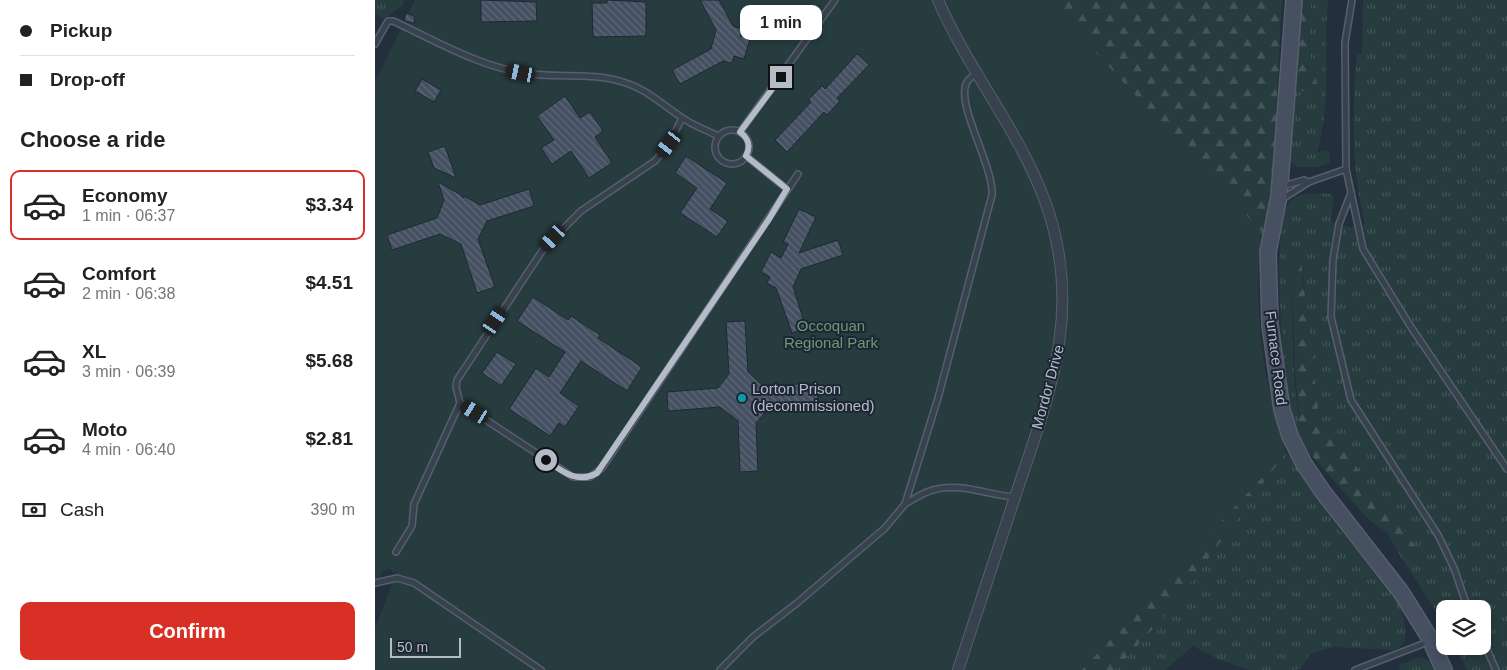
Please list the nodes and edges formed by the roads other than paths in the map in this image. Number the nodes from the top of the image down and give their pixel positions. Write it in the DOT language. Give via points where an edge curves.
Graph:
graph roads {
  1 [pos="835,0"];
  2 [pos="938,0"];
  3 [pos="1294,0"];
  4 [pos="1352,0"];
  5 [pos="375,44"];
  6 [pos="978,73"];
  7 [pos="683,118"];
  8 [pos="740,132"];
  9 [pos="718,136"];
  10 [pos="746,156"];
  11 [pos="1346,169"];
  12 [pos="799,174"];
  13 [pos="1309,182"];
  14 [pos="787,189"];
  15 [pos="1351,193"];
  16 [pos="1278,195"];
  17 [pos="460,403"];
  18 [pos="1507,469"];
  19 [pos="1015,497"];
  20 [pos="905,504"];
  21 [pos="397,552"];
  22 [pos="375,583"];
  23 [pos="1465,600"];
  24 [pos="1431,641"];
  25 [pos="1489,655"];
  26 [pos="541,670"];
  27 [pos="720,670"];
  28 [pos="959,670"];
  29 [pos="1355,670"];
  30 [pos="1444,670"];
  31 [pos="1496,670"];
  1 -- 8 [label="lane"];
  2 -- 6 [label="street, Mordor Drive"];
  3 -- 16 [label="main road, Furnace Road"];
  4 -- 11 [label="lane" via="1345,42"];
  5 -- 7 [label="lane" via="388,21 393,20 509,71 534,75 594,76 626,83 651,94"];
  6 -- 19 [label="street, Mordor Drive" via="1037,183 1053,228 1061,273 1063,314 1058,356"];
  6 -- 20 [label="lane" via="967,81 965,90 973,129 992,183 992,195 938,398"];
  7 -- 9 [label="lane"];
  7 -- 17 [label="lane" via="655,161 581,211 544,248 461,373 456,387"];
  8 -- 9 [label="lane" via="731,130"];
  8 -- 10 [label="lane" via="748,140"];
  9 -- 10 [label="lane" via="715,152 722,161 737,163"];
  10 -- 14 [label="lane"];
  11 -- 13 [label="lane"];
  11 -- 15 [label="lane"];
  12 -- 14 [label="lane"];
  13 -- 16 [label="lane"];
  13 -- 16 [label="lane" via="1304,180"];
  14 -- 17 [label="lane" via="597,473 584,478 573,477"];
  15 -- 18 [label="lane" via="1363,249 1411,327"];
  15 -- 23 [label="lane" via="1339,224 1333,260 1331,317 1351,400 1438,535"];
  16 -- 24 [label="main road, Furnace Road" via="1268,252 1267,285 1275,368 1287,426 1304,464 1401,592"];
  17 -- 21 [label="lane" via="414,504 412,526"];
  19 -- 20 [label="lane" via="991,495 979,490 940,488"];
  19 -- 28 [label="street, Mordor Drive"];
  20 -- 27 [label="lane" via="885,528 753,637"];
  22 -- 26 [label="lane" via="397,578 414,583"];
  24 -- 29 [label="lane"];
  24 -- 30 [label="main road, Furnace Road"];
  25 -- 31 [label="lane"];
}
